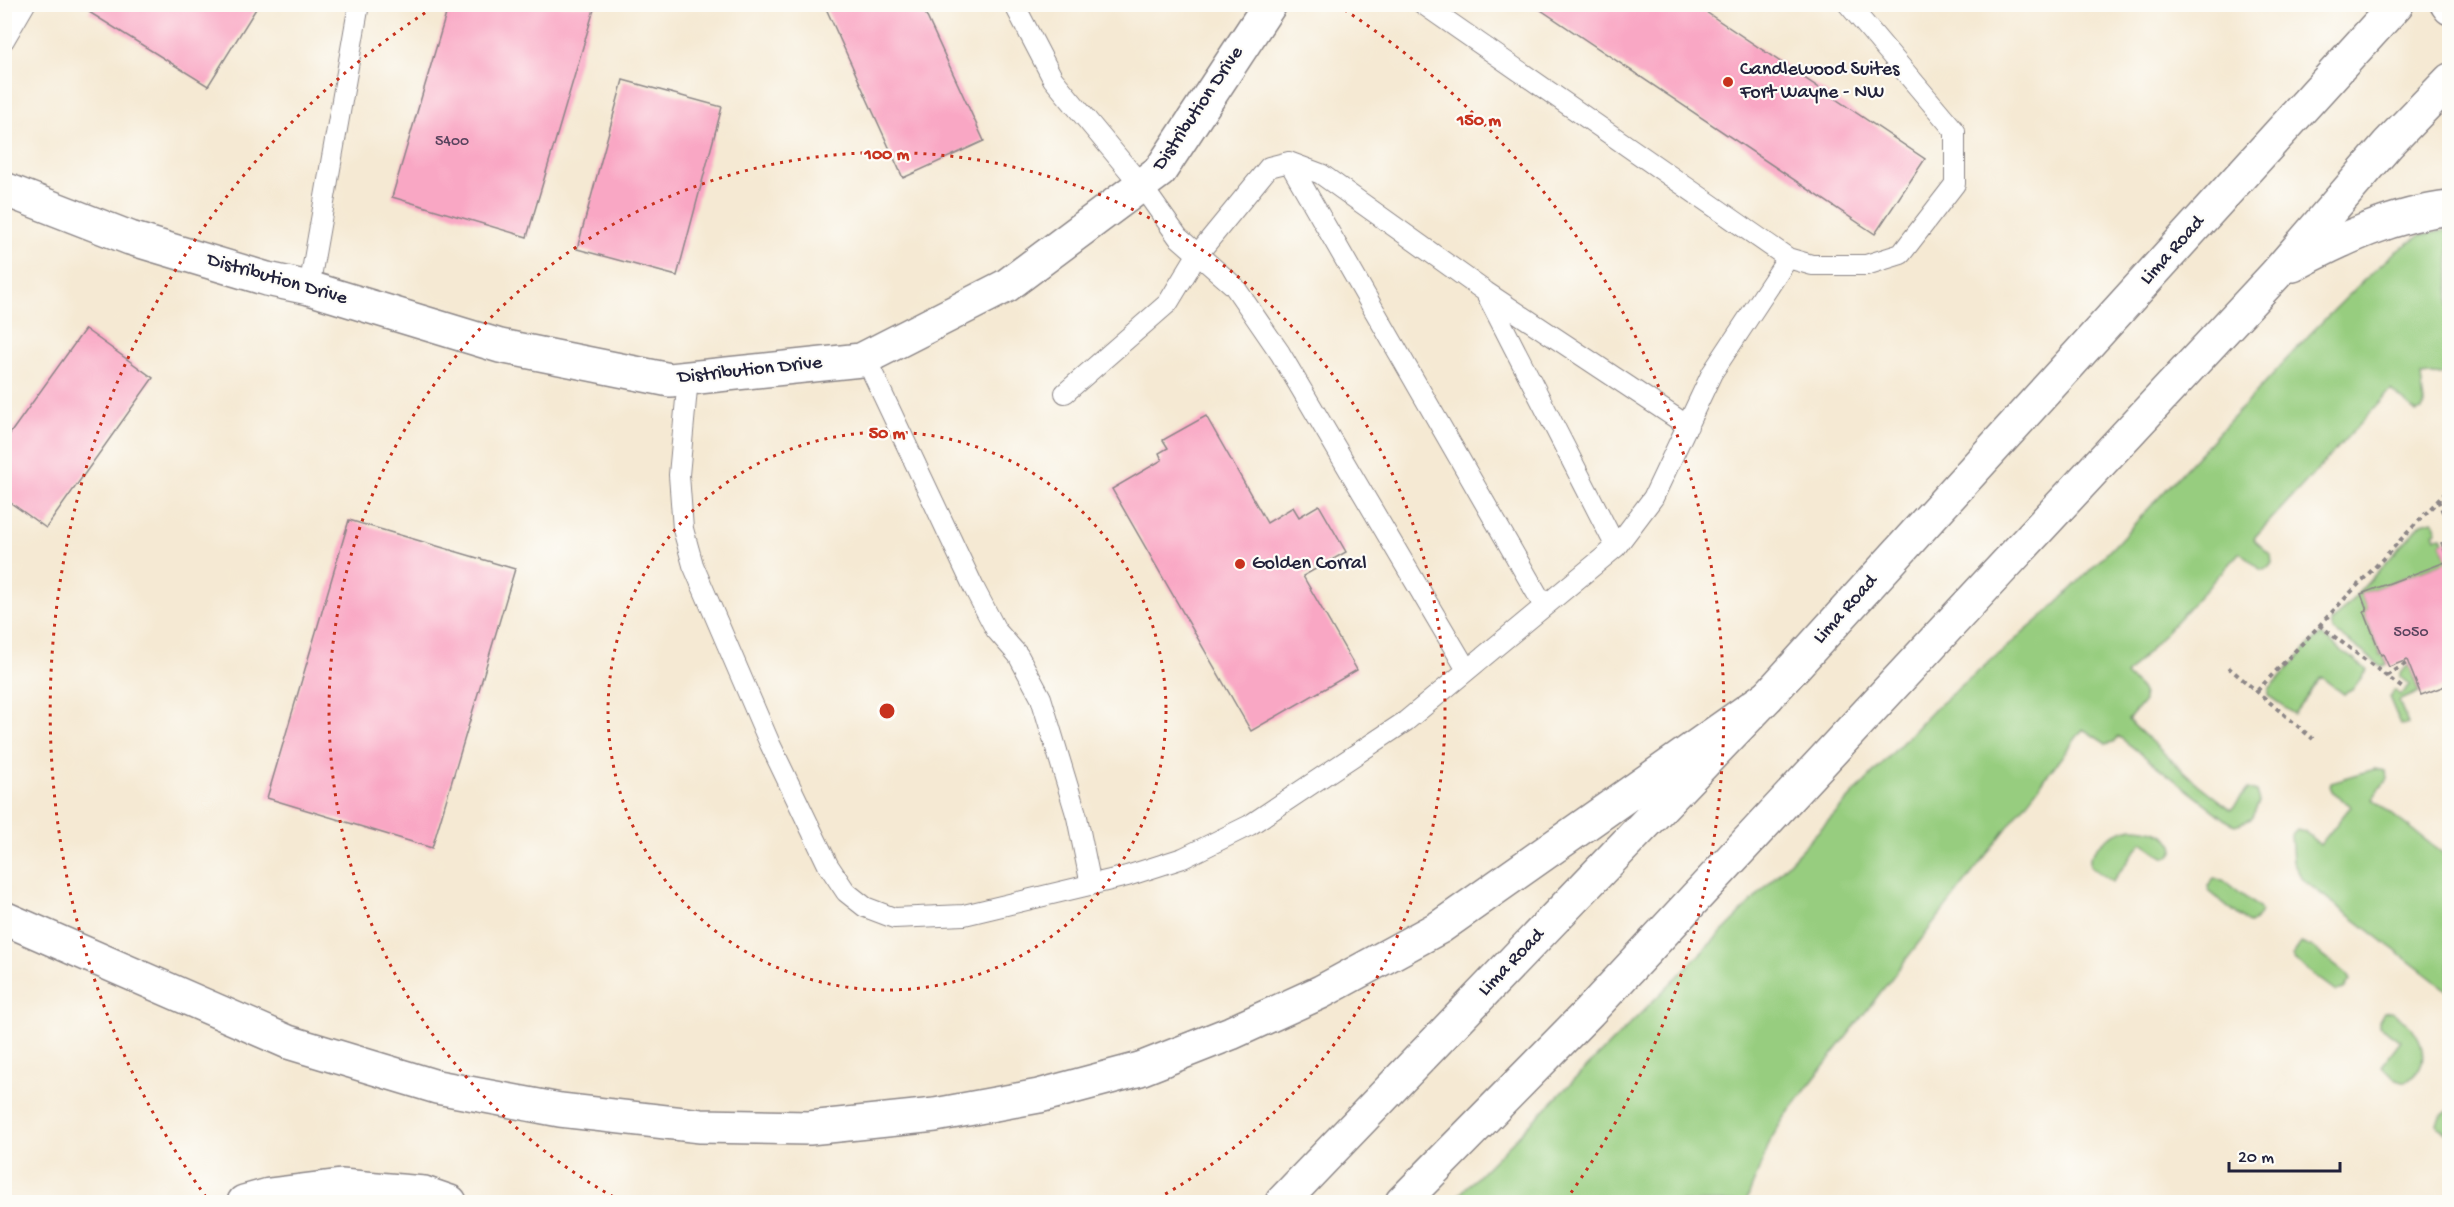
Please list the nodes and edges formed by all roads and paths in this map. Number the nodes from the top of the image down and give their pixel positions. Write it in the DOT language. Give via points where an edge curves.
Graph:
graph roads {
  1 [pos="25,4"];
  2 [pos="359,4"];
  3 [pos="1014,4"];
  4 [pos="1270,4"];
  5 [pos="1423,4"];
  6 [pos="1848,4"];
  7 [pos="2397,4"];
  8 [pos="4,40"];
  9 [pos="2450,80"];
  10 [pos="1288,162"];
  11 [pos="1142,185"];
  12 [pos="4,189"];
  13 [pos="2450,208"];
  14 [pos="1197,255"];
  15 [pos="1788,258"];
  16 [pos="2276,274"];
  17 [pos="309,288"];
  18 [pos="1486,292"];
  19 [pos="865,357"];
  20 [pos="688,378"];
  21 [pos="1065,393"];
  22 [pos="1688,426"];
  23 [pos="2450,488"];
  24 [pos="2438,500"];
  25 [pos="2449,528"];
  26 [pos="1616,547"];
  27 [pos="1544,606"];
  28 [pos="2319,626"];
  29 [pos="2408,662"];
  30 [pos="2228,668"];
  31 [pos="1467,670"];
  32 [pos="2387,676"];
  33 [pos="2405,690"];
  34 [pos="2257,692"];
  35 [pos="1768,696"];
  36 [pos="2313,739"];
  37 [pos="1091,885"];
  38 [pos="4,918"];
  39 [pos="244,1203"];
  40 [pos="450,1203"];
  41 [pos="1282,1203"];
  42 [pos="1402,1203"];
  1 -- 8 [label="lane"];
  2 -- 17 [label="lane"];
  3 -- 11 [label="lane" via="1053,79"];
  4 -- 11 [label="main road, Distribution Drive" via="1160,171"];
  5 -- 15 [label="lane"];
  6 -- 15 [label="lane" via="1955,131 1955,184 1901,254 1866,265 1812,266"];
  7 -- 35 [label="main road, Lima Road"];
  9 -- 16 [label="main road" via="2388,144"];
  10 -- 14 [label="lane" via="1269,167"];
  10 -- 18 [label="lane" via="1321,174"];
  10 -- 27 [label="lane"];
  11 -- 14 [label="lane" via="1178,237"];
  11 -- 19 [label="main road, Distribution Drive" via="1006,286"];
  12 -- 17 [label="main road, Distribution Drive" via="130,238"];
  13 -- 16 [label="main road" via="2420,211 2342,240"];
  14 -- 21 [label="lane" via="1168,303"];
  14 -- 31 [label="lane" via="1234,286 1280,353"];
  15 -- 22 [label="lane" via="1712,374"];
  16 -- 42 [label="main road" via="1597,1003"];
  17 -- 20 [label="main road, Distribution Drive" via="500,346 670,380"];
  18 -- 22 [label="lane"];
  18 -- 26 [label="lane"];
  19 -- 20 [label="main road, Distribution Drive"];
  19 -- 37 [label="lane" via="974,588 996,630 1018,655 1041,698 1077,817"];
  20 -- 37 [label="lane" via="679,475 683,529 693,565 775,754 828,865 846,892 864,907 894,918 964,915"];
  22 -- 26 [label="lane" via="1653,498"];
  23 -- 24 [label="path"];
  24 -- 25 [label="path"];
  24 -- 28 [label="path"];
  26 -- 27 [label="lane"];
  27 -- 31 [label="lane"];
  28 -- 32 [label="path"];
  28 -- 34 [label="path"];
  29 -- 32 [label="path"];
  30 -- 34 [label="path"];
  31 -- 37 [label="lane" via="1406,721 1250,825 1183,858"];
  32 -- 33 [label="path"];
  34 -- 36 [label="path"];
  35 -- 38 [label="main road" via="1440,927 1322,992 1140,1069 1040,1096 935,1115 809,1128 701,1126 560,1110 437,1087 288,1042"];
  35 -- 41 [label="main road, Lima Road"];
  39 -- 40 [label="main road" via="269,1195 341,1186 424,1193"];
}
